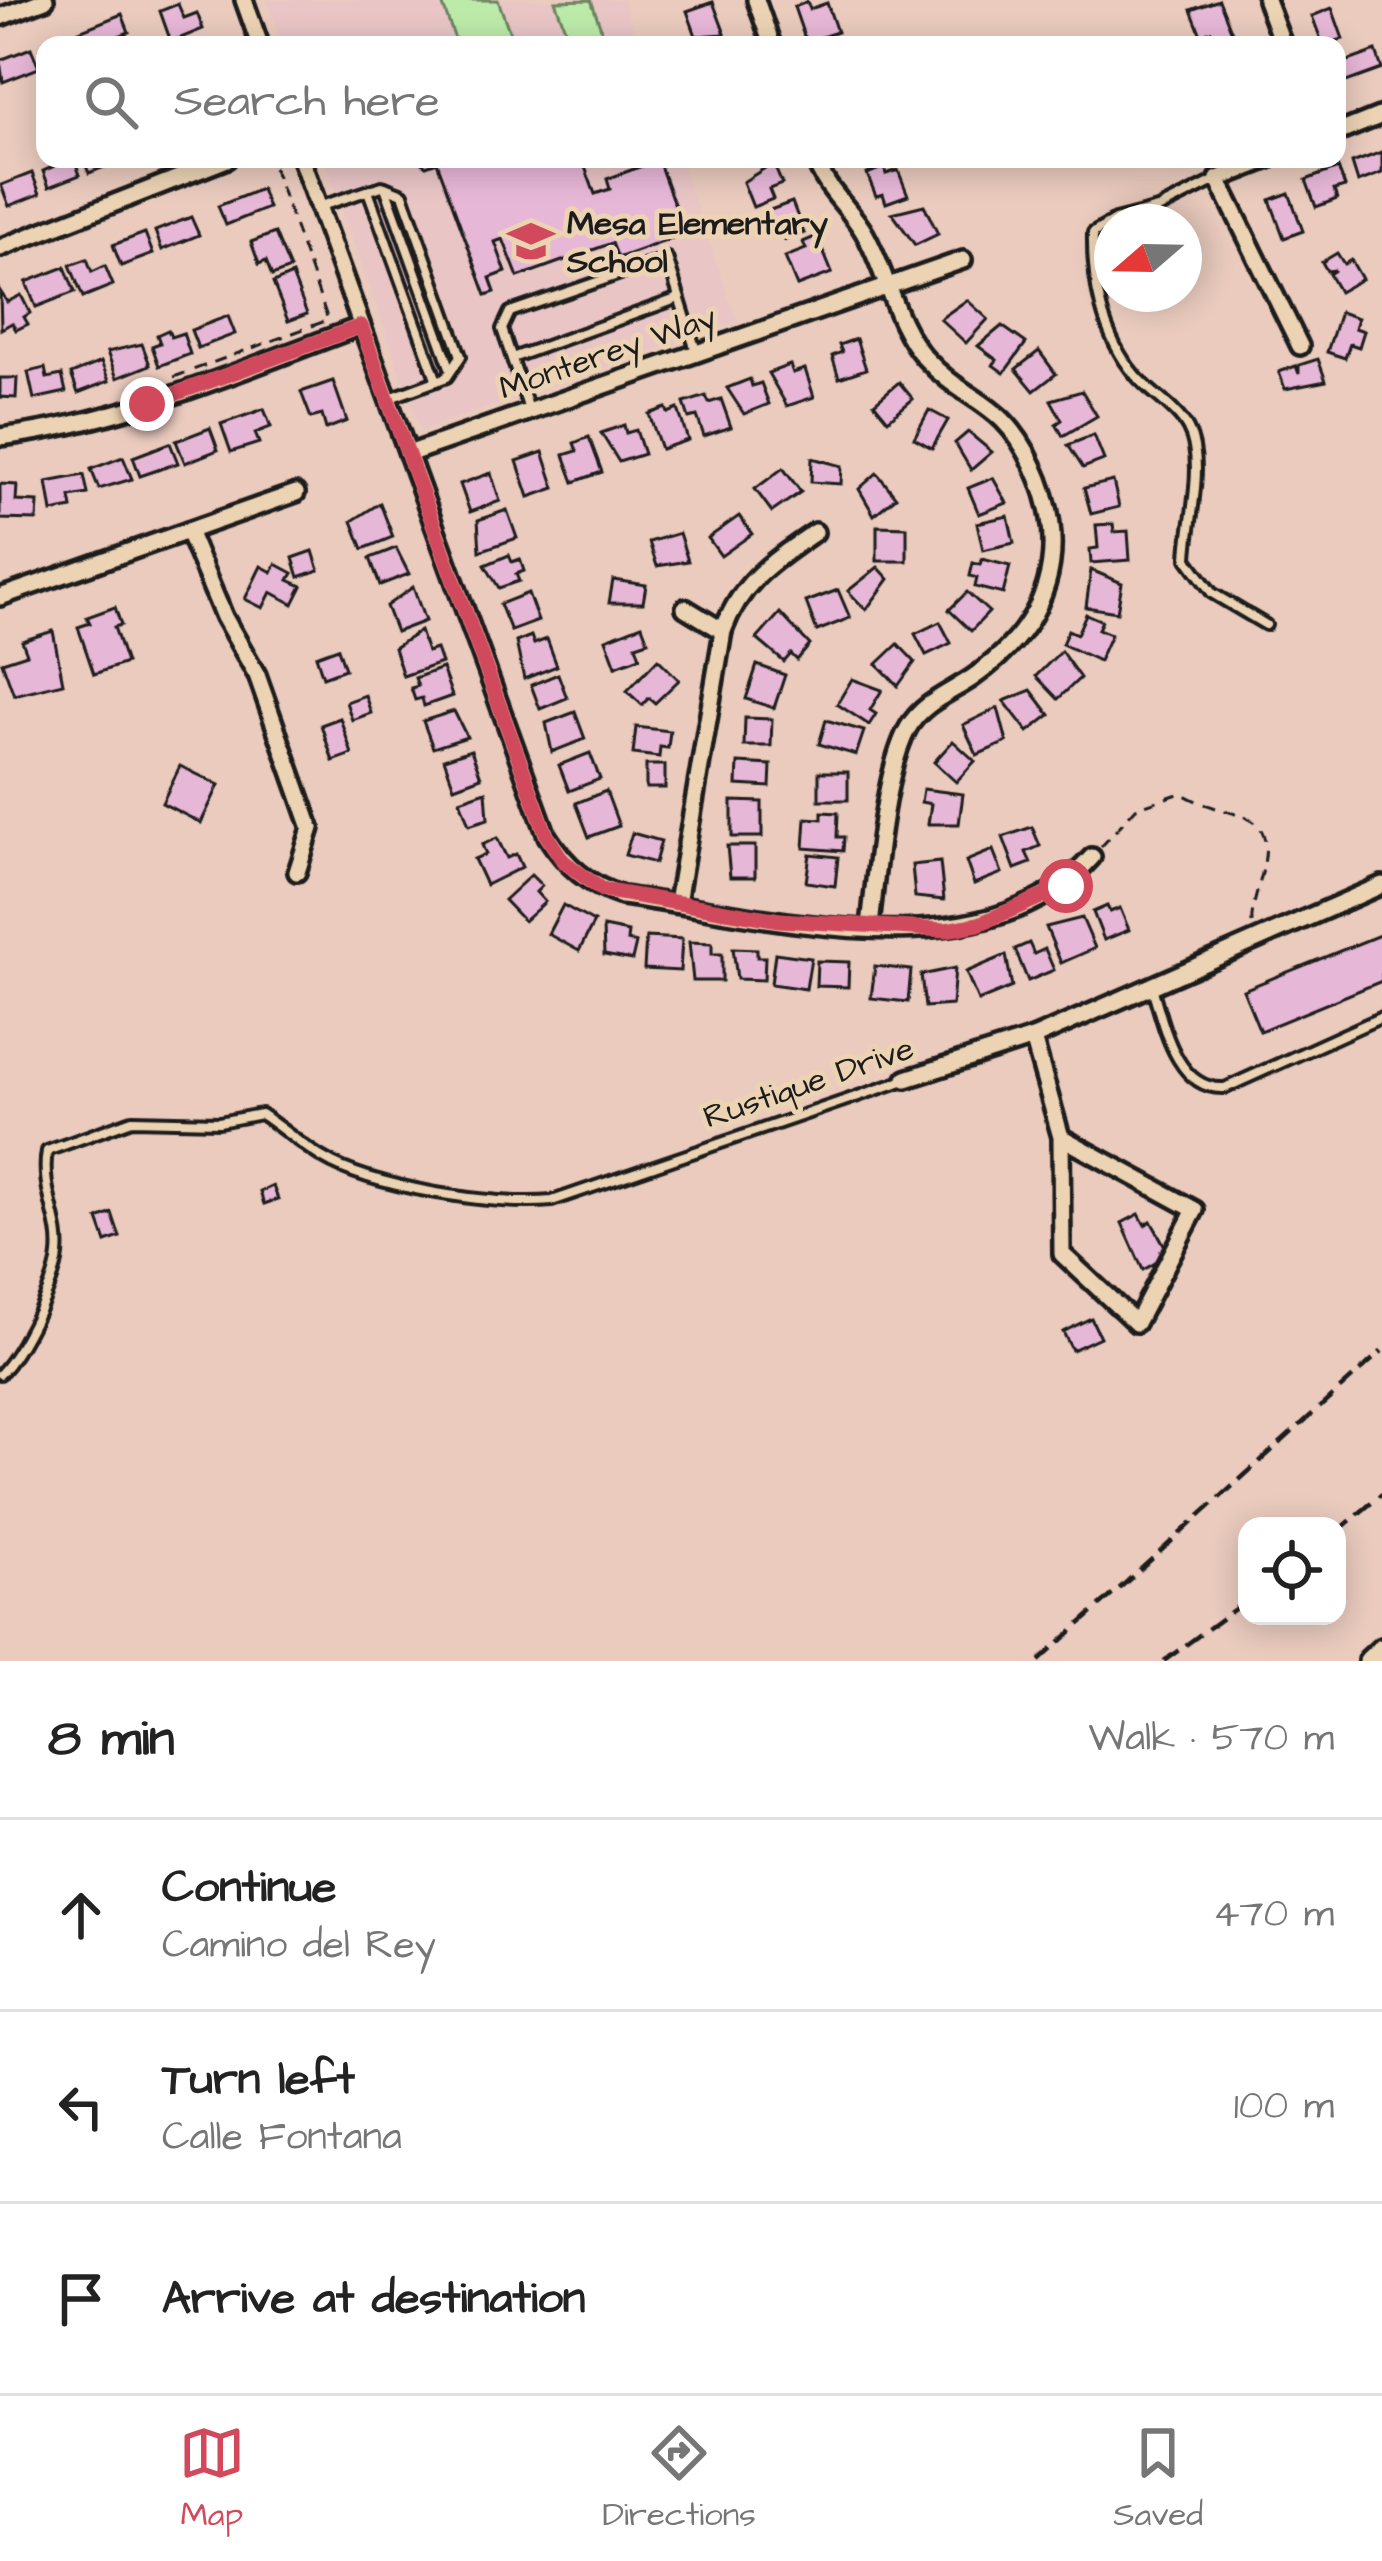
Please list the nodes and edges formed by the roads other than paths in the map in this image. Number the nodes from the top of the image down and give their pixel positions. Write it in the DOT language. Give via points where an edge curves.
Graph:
graph roads {
  1 [pos="244,0"];
  2 [pos="756,0"];
  3 [pos="1266,0"];
  4 [pos="36,2"];
  5 [pos="0,17"];
  6 [pos="257,36"];
  7 [pos="769,36"];
  8 [pos="1279,36"];
  9 [pos="1382,115"];
  10 [pos="1346,129"];
  11 [pos="204,168"];
  12 [pos="304,168"];
  13 [pos="819,168"];
  14 [pos="1246,168"];
  15 [pos="1218,179"];
  16 [pos="385,188"];
  17 [pos="368,191"];
  18 [pos="318,206"];
  19 [pos="0,248"];
  20 [pos="963,260"];
  21 [pos="889,286"];
  22 [pos="679,298"];
  23 [pos="361,326"];
  24 [pos="1300,346"];
  25 [pos="696,351"];
  26 [pos="512,358"];
  27 [pos="451,371"];
  28 [pos="437,381"];
  29 [pos="388,399"];
  30 [pos="529,410"];
  31 [pos="0,437"];
  32 [pos="408,454"];
  33 [pos="296,493"];
  34 [pos="188,531"];
  35 [pos="815,532"];
  36 [pos="0,597"];
  37 [pos="685,608"];
  38 [pos="1266,625"];
  39 [pos="723,631"];
  40 [pos="1092,857"];
  41 [pos="296,872"];
  42 [pos="1382,885"];
  43 [pos="677,903"];
  44 [pos="870,926"];
  45 [pos="1152,986"];
  46 [pos="1382,1017"];
  47 [pos="1033,1038"];
  48 [pos="906,1079"];
  49 [pos="1061,1137"];
  50 [pos="0,1374"];
  51 [pos="1382,1650"];
  52 [pos="1370,1661"];
  1 -- 6 [label="street"];
  2 -- 7 [label="street"];
  3 -- 8 [label="street"];
  4 -- 5 [label="street"];
  9 -- 10 [label="street"];
  11 -- 19 [label="street"];
  12 -- 18 [label="street"];
  13 -- 21 [label="street"];
  14 -- 15 [label="street"];
  15 -- 24 [label="street"];
  15 -- 38 [label="lane" via="1093,233 1093,272 1105,322 1132,371 1188,428 1196,456 1187,560 1212,593"];
  16 -- 17 [label="lane"];
  16 -- 27 [label="lane"];
  16 -- 27 [label="lane" via="403,194 452,328 461,356"];
  17 -- 18 [label="lane"];
  17 -- 28 [label="lane"];
  18 -- 23 [label="street"];
  20 -- 21 [label="street, Monterey Way"];
  21 -- 25 [label="street, Monterey Way"];
  21 -- 44 [label="street" via="920,353 1011,423 1043,486 1054,552 1040,612 1018,640 909,726"];
  22 -- 25 [label="lane"];
  22 -- 26 [label="lane"];
  22 -- 26 [label="lane" via="667,258 510,312 502,329"];
  23 -- 29 [label="street"];
  23 -- 31 [label="street" via="147,404"];
  25 -- 30 [label="street, Monterey Way"];
  26 -- 30 [label="lane"];
  27 -- 28 [label="lane"];
  28 -- 29 [label="lane"];
  29 -- 32 [label="street"];
  30 -- 32 [label="street, Monterey Way"];
  32 -- 43 [label="street" via="547,836 563,861 602,890"];
  33 -- 34 [label="street"];
  34 -- 36 [label="street"];
  34 -- 41 [label="street" via="257,675 311,828"];
  35 -- 39 [label="street" via="756,572"];
  37 -- 39 [label="street"];
  39 -- 43 [label="street"];
  40 -- 44 [label="street" via="1066,886 979,924"];
  42 -- 45 [label="street, Rustique Drive"];
  43 -- 44 [label="street"];
  45 -- 46 [label="lane" via="1188,1078 1204,1089 1225,1088"];
  45 -- 47 [label="street, Rustique Drive"];
  47 -- 48 [label="street, Rustique Drive"];
  47 -- 49 [label="street"];
  48 -- 50 [label="lane, Rustique Drive" via="552,1201 478,1202 326,1160 261,1114 219,1122 132,1120 47,1151 42,1179 59,1254 34,1319"];
  49 -- 49 [label="street" via="1195,1210 1136,1323 1062,1254"];
  51 -- 52 [label="main road"];
}
